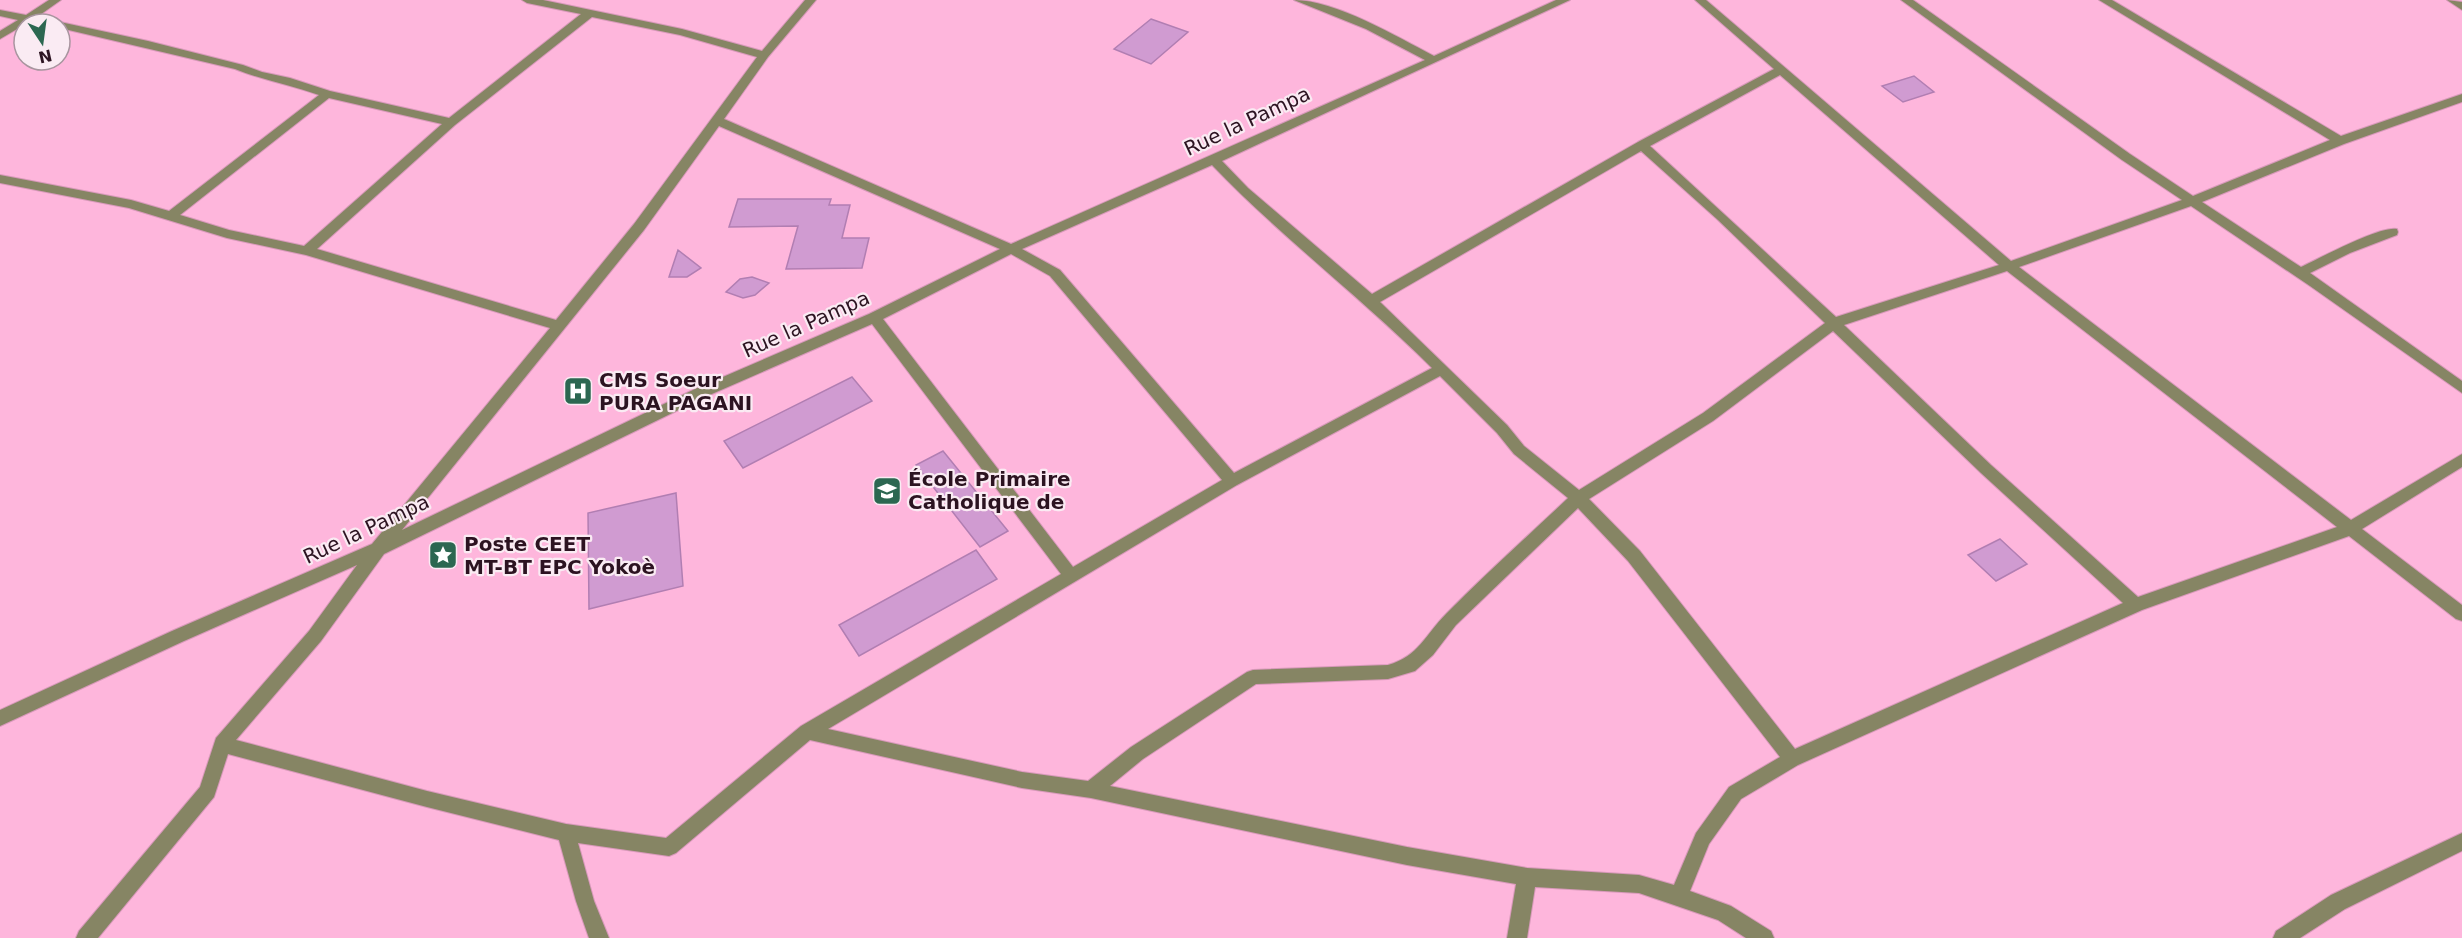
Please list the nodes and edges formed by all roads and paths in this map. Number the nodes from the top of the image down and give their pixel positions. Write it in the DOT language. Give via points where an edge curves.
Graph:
graph roads {
  1 [pos="56,0"];
  2 [pos="526,0"];
  3 [pos="811,0"];
  4 [pos="1299,0"];
  5 [pos="1565,0"];
  6 [pos="1700,0"];
  7 [pos="1906,0"];
  8 [pos="2104,0"];
  9 [pos="2452,0"];
  10 [pos="2462,7"];
  11 [pos="37,12"];
  12 [pos="588,14"];
  13 [pos="72,27"];
  14 [pos="764,55"];
  15 [pos="1434,60"];
  16 [pos="1781,70"];
  17 [pos="327,94"];
  18 [pos="2462,98"];
  19 [pos="718,121"];
  20 [pos="450,122"];
  21 [pos="2340,141"];
  22 [pos="1642,145"];
  23 [pos="1214,160"];
  24 [pos="0,179"];
  25 [pos="2193,201"];
  26 [pos="171,216"];
  27 [pos="2392,232"];
  28 [pos="1011,249"];
  29 [pos="307,251"];
  30 [pos="2009,266"];
  31 [pos="2300,273"];
  32 [pos="1369,302"];
  33 [pos="874,317"];
  34 [pos="1834,323"];
  35 [pos="557,325"];
  36 [pos="1441,369"];
  37 [pos="2462,388"];
  38 [pos="2462,460"];
  39 [pos="1232,481"];
  40 [pos="1578,498"];
  41 [pos="2349,529"];
  42 [pos="378,549"];
  43 [pos="1072,577"];
  44 [pos="2136,605"];
  45 [pos="2462,614"];
  46 [pos="0,718"];
  47 [pos="807,732"];
  48 [pos="222,744"];
  49 [pos="1792,759"];
  50 [pos="1091,790"];
  51 [pos="566,833"];
  52 [pos="2462,842"];
  53 [pos="1527,878"];
  54 [pos="1679,896"];
  55 [pos="86,938"];
  56 [pos="599,938"];
  57 [pos="1517,938"];
  58 [pos="1764,938"];
  59 [pos="2283,938"];
  1 -- 11 [label="street"];
  2 -- 12 [label="street"];
  3 -- 14 [label="street"];
  4 -- 15 [label="street" via="1370,27"];
  5 -- 15 [label="street, Rue la Pampa"];
  6 -- 16 [label="street"];
  7 -- 25 [label="street"];
  8 -- 21 [label="street"];
  9 -- 10 [label="street"];
  12 -- 14 [label="street" via="682,32"];
  12 -- 20 [label="street"];
  13 -- 17 [label="street" via="239,66"];
  14 -- 19 [label="street"];
  15 -- 23 [label="street, Rue la Pampa"];
  16 -- 22 [label="street"];
  16 -- 30 [label="street"];
  17 -- 20 [label="street"];
  17 -- 26 [label="street"];
  18 -- 21 [label="street"];
  19 -- 28 [label="street"];
  19 -- 35 [label="street" via="639,227"];
  20 -- 29 [label="street"];
  21 -- 25 [label="street"];
  22 -- 32 [label="street"];
  22 -- 34 [label="street"];
  23 -- 28 [label="street, Rue la Pampa"];
  23 -- 32 [label="street"];
  24 -- 26 [label="street" via="131,204"];
  25 -- 30 [label="street"];
  25 -- 31 [label="street"];
  26 -- 29 [label="street" via="227,234"];
  27 -- 31 [label="street"];
  28 -- 33 [label="street, Rue la Pampa"];
  28 -- 39 [label="street" via="1055,273"];
  29 -- 35 [label="street"];
  30 -- 34 [label="street"];
  30 -- 41 [label="street"];
  31 -- 37 [label="street"];
  32 -- 36 [label="street"];
  33 -- 42 [label="street, Rue la Pampa" via="700,393"];
  33 -- 43 [label="street"];
  34 -- 40 [label="street" via="1708,417"];
  34 -- 44 [label="street"];
  35 -- 42 [label="street"];
  36 -- 39 [label="street"];
  36 -- 40 [label="street" via="1519,450"];
  38 -- 41 [label="street"];
  39 -- 43 [label="street"];
  40 -- 49 [label="street" via="1634,556"];
  40 -- 50 [label="street" via="1450,620 1409,666 1388,672 1253,677 1137,753"];
  41 -- 44 [label="street"];
  41 -- 45 [label="street"];
  42 -- 46 [label="street, Rue la Pampa"];
  42 -- 48 [label="street" via="315,636"];
  43 -- 47 [label="street"];
  44 -- 49 [label="street"];
  47 -- 50 [label="street" via="1022,780"];
  47 -- 51 [label="street" via="669,847"];
  48 -- 51 [label="street"];
  48 -- 55 [label="street" via="208,790"];
  49 -- 54 [label="street" via="1735,793 1701,839"];
  50 -- 53 [label="street"];
  51 -- 56 [label="street"];
  52 -- 59 [label="street" via="2338,902"];
  53 -- 54 [label="street" via="1639,884"];
  53 -- 57 [label="street"];
  54 -- 58 [label="street" via="1724,913"];
}
